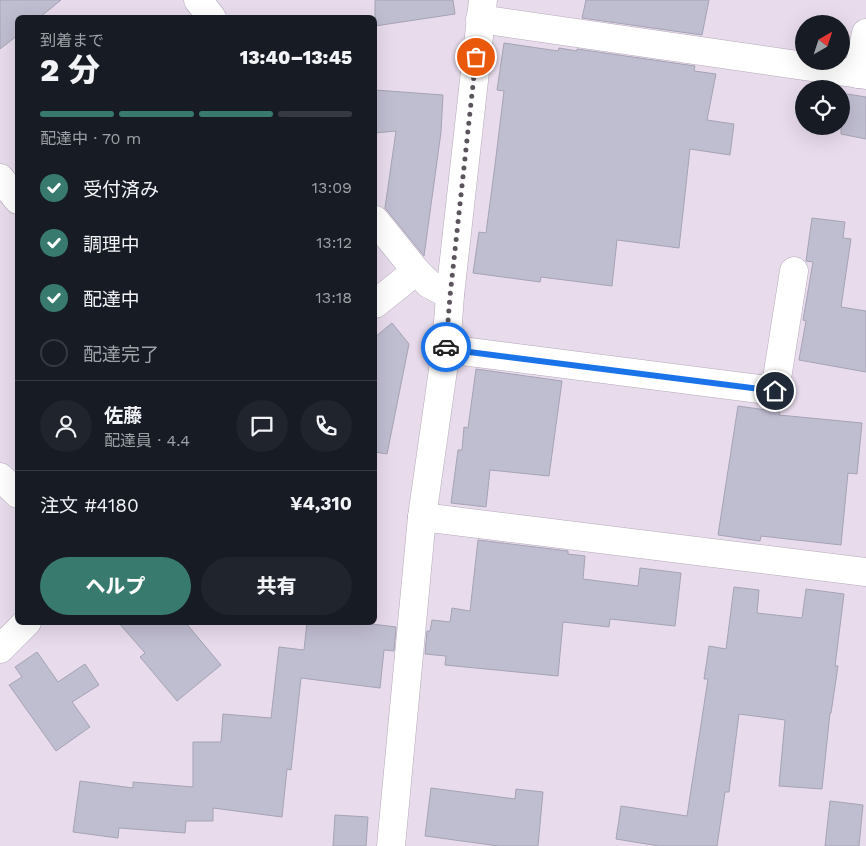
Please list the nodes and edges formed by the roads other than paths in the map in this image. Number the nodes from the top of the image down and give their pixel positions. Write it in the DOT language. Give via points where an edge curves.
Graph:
graph roads {
  1 [pos="198,0"];
  2 [pos="481,9"];
  3 [pos="210,15"];
  4 [pos="866,32"];
  5 [pos="862,75"];
  6 [pos="0,178"];
  7 [pos="15,196"];
  8 [pos="377,222"];
  9 [pos="416,271"];
  10 [pos="794,271"];
  11 [pos="450,296"];
  12 [pos="377,302"];
  13 [pos="446,349"];
  14 [pos="0,477"];
  15 [pos="15,491"];
  16 [pos="422,517"];
  17 [pos="866,572"];
  18 [pos="24,625"];
  19 [pos="0,649"];
  20 [pos="391,846"];
  1 -- 3 [label="street"];
  2 -- 5 [label="street"];
  2 -- 11 [label="street"];
  4 -- 5 [label="street"];
  6 -- 7 [label="street"];
  8 -- 9 [label="street"];
  9 -- 11 [label="street" via="429,284"];
  9 -- 12 [label="street"];
  10 -- 13 [label="street" via="775,391"];
  11 -- 13 [label="street"];
  13 -- 16 [label="street"];
  14 -- 15 [label="street"];
  16 -- 17 [label="street"];
  16 -- 20 [label="street"];
  18 -- 19 [label="street"];
}
